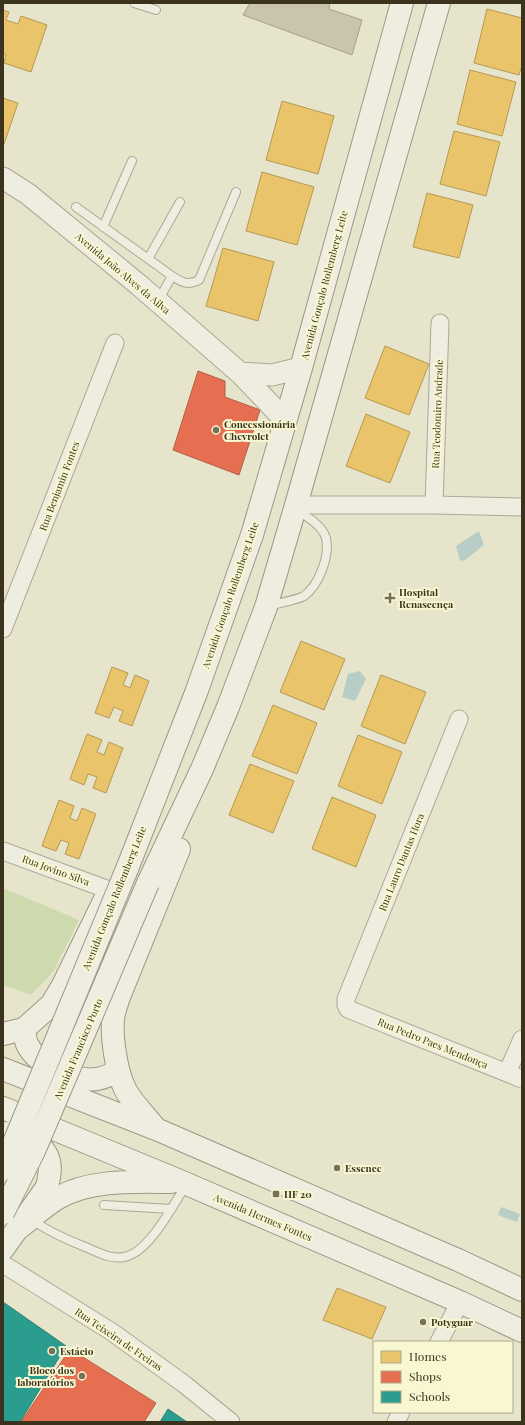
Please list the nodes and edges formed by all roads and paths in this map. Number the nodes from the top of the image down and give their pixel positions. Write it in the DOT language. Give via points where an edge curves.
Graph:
graph roads {
  1 [pos="134,3"];
  2 [pos="402,3"];
  3 [pos="439,3"];
  4 [pos="156,10"];
  5 [pos="132,161"];
  6 [pos="3,178"];
  7 [pos="236,192"];
  8 [pos="28,194"];
  9 [pos="3,198"];
  10 [pos="180,202"];
  11 [pos="76,207"];
  12 [pos="103,227"];
  13 [pos="148,259"];
  14 [pos="172,276"];
  15 [pos="158,302"];
  16 [pos="440,323"];
  17 [pos="115,343"];
  18 [pos="301,368"];
  19 [pos="240,373"];
  20 [pos="286,421"];
  21 [pos="434,505"];
  22 [pos="522,506"];
  23 [pos="296,507"];
  24 [pos="266,607"];
  25 [pos="3,629"];
  26 [pos="459,719"];
  27 [pos="202,770"];
  28 [pos="155,795"];
  29 [pos="3,851"];
  30 [pos="109,890"];
  31 [pos="346,1005"];
  32 [pos="24,1029"];
  33 [pos="3,1034"];
  34 [pos="522,1039"];
  35 [pos="3,1069"];
  36 [pos="118,1072"];
  37 [pos="515,1076"];
  38 [pos="3,1108"];
  39 [pos="156,1129"];
  40 [pos="3,1133"];
  41 [pos="3,1169"];
  42 [pos="183,1183"];
  43 [pos="104,1205"];
  44 [pos="171,1209"];
  45 [pos="3,1213"];
  46 [pos="25,1223"];
  47 [pos="3,1249"];
  48 [pos="3,1264"];
  49 [pos="522,1290"];
  50 [pos="460,1302"];
  51 [pos="522,1331"];
  52 [pos="440,1341"];
  53 [pos="400,1413"];
  54 [pos="231,1422"];
  55 [pos="396,1422"];
  1 -- 4 [label="lane"];
  2 -- 18 [label="main road, Avenida Gonçalo Rollemberg Leite"];
  3 -- 23 [label="main road"];
  5 -- 12 [label="lane"];
  6 -- 8 [label="street, Avenida João Alves da Ailva"];
  7 -- 14 [label="lane" via="199,280 192,283 182,282"];
  8 -- 9 [label="street"];
  8 -- 15 [label="street, Avenida João Alves da Ailva"];
  10 -- 13 [label="lane"];
  11 -- 12 [label="lane"];
  12 -- 13 [label="lane"];
  13 -- 14 [label="lane"];
  14 -- 15 [label="lane"];
  15 -- 19 [label="street, Avenida João Alves da Ailva"];
  16 -- 21 [label="street, Rua Teodomiro Andrade"];
  17 -- 25 [label="street, Rua Benjamin Fontes"];
  18 -- 19 [label="street" via="272,375"];
  18 -- 20 [label="main road, Avenida Gonçalo Rollemberg Leite"];
  19 -- 20 [label="street, Avenida João Alves da Ailva"];
  20 -- 28 [label="main road, Avenida Gonçalo Rollemberg Leite" via="250,542 196,693"];
  21 -- 22 [label="street"];
  21 -- 23 [label="street"];
  23 -- 24 [label="main road"];
  23 -- 24 [label="lane" via="314,521 326,537 326,559 316,583 303,596"];
  24 -- 27 [label="main road"];
  26 -- 31 [label="street, Rua Lauro Dantas Hora" via="346,999"];
  27 -- 36 [label="main road" via="194,808 183,840 114,1013 112,1028"];
  27 -- 45 [label="main road, Avenida Francisco Porto, bridge" via="148,883 34,1151"];
  28 -- 30 [label="main road"];
  28 -- 41 [label="main road, Avenida Gonçalo Rollemberg Leite, bridge"];
  29 -- 30 [label="street, Rua Jovino Silva"];
  30 -- 32 [label="main road" via="51,1005"];
  31 -- 37 [label="street, Rua Pedro Paes Mendonça" via="348,1009"];
  32 -- 33 [label="main road"];
  32 -- 36 [label="main road" via="33,1052 60,1072 91,1079"];
  34 -- 37 [label="street"];
  35 -- 39 [label="main road"];
  36 -- 39 [label="main road" via="133,1101"];
  38 -- 42 [label="main road, Avenida Hermes Fontes"];
  39 -- 49 [label="main road"];
  40 -- 46 [label="main road" via="28,1138 41,1147 48,1160 50,1174 47,1187"];
  42 -- 44 [label="lane"];
  42 -- 46 [label="main road" via="124,1182 86,1186 59,1198"];
  42 -- 50 [label="main road, Avenida Hermes Fontes"];
  43 -- 44 [label="lane"];
  44 -- 46 [label="lane" via="145,1246 124,1257 98,1253"];
  46 -- 47 [label="main road"];
  48 -- 54 [label="street, Rua Teixeira de Freiras" via="112,1332"];
  50 -- 51 [label="main road, Avenida Hermes Fontes"];
  50 -- 52 [label="street"];
  53 -- 55 [label="street"];
}
